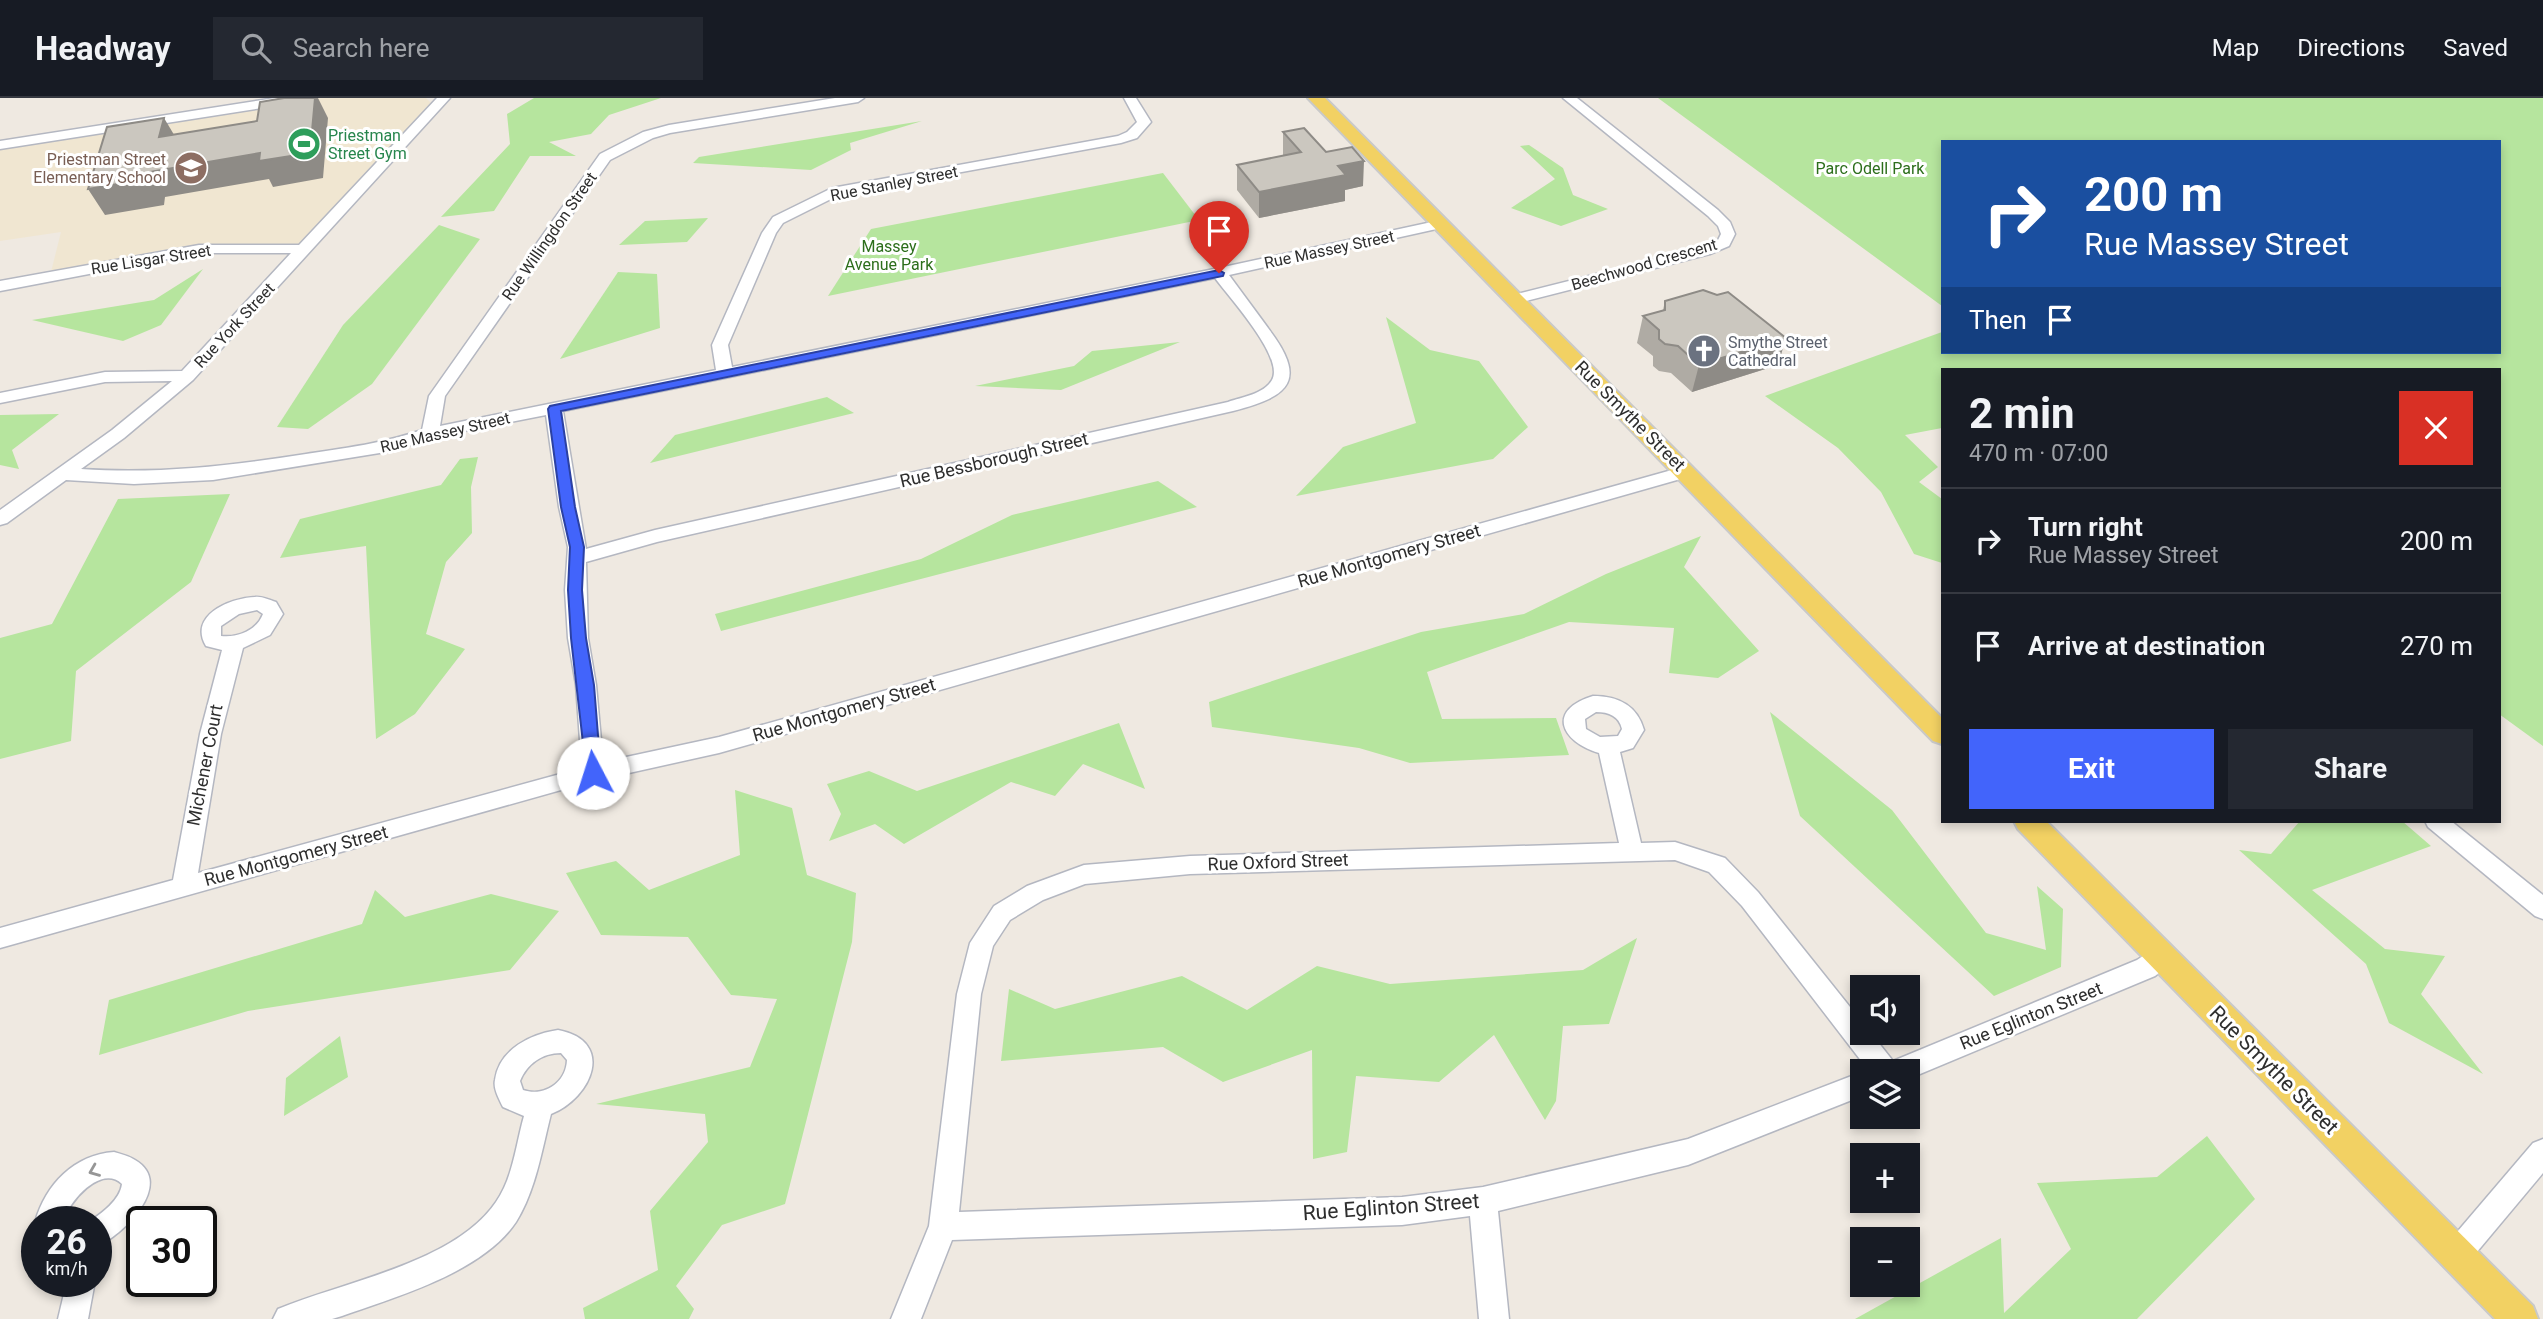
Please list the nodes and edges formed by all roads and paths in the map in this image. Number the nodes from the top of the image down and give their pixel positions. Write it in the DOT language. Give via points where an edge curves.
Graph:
graph roads {
  1 [pos="300,98"];
  2 [pos="858,98"];
  3 [pos="1130,98"];
  4 [pos="1317,98"];
  5 [pos="1569,98"];
  6 [pos="435,100"];
  7 [pos="0,145"];
  8 [pos="1441,224"];
  9 [pos="303,249"];
  10 [pos="1219,273"];
  11 [pos="0,286"];
  12 [pos="1514,299"];
  13 [pos="725,372"];
  14 [pos="187,376"];
  15 [pos="0,398"];
  16 [pos="554,409"];
  17 [pos="430,433"];
  18 [pos="1685,472"];
  19 [pos="62,474"];
  20 [pos="0,519"];
  21 [pos="578,558"];
  22 [pos="234,644"];
  23 [pos="1941,733"];
  24 [pos="1608,747"];
  25 [pos="593,773"];
  26 [pos="2030,823"];
  27 [pos="2438,823"];
  28 [pos="1632,851"];
  29 [pos="184,887"];
  30 [pos="2543,909"];
  31 [pos="0,939"];
  32 [pos="2162,956"];
  33 [pos="1876,1059"];
  34 [pos="1920,1061"];
  35 [pos="1850,1089"];
  36 [pos="540,1105"];
  37 [pos="2543,1152"];
  38 [pos="1483,1201"];
  39 [pos="54,1206"];
  40 [pos="112,1221"];
  41 [pos="943,1226"];
  42 [pos="2456,1255"];
  43 [pos="78,1297"];
  44 [pos="73,1319"];
  45 [pos="288,1319"];
  46 [pos="906,1319"];
  47 [pos="1494,1319"];
  48 [pos="2520,1319"];
  1 -- 7 [label="street"];
  2 -- 17 [label="street, Rue Willingdon Street" via="669,129 605,157 437,396"];
  3 -- 13 [label="street, Rue Stanley Street" via="1144,122 1121,139 837,191 778,220 720,345"];
  4 -- 8 [label="main road, Rue Smythe Street"];
  5 -- 12 [label="street, Beechwood Crescent" via="1713,214 1728,234 1724,243 1704,251"];
  6 -- 9 [label="street, Rue York Street"];
  8 -- 10 [label="street, Rue Massey Street"];
  8 -- 12 [label="main road, Rue Smythe Street"];
  9 -- 11 [label="street, Rue Lisgar Street" via="199,249"];
  9 -- 14 [label="street, Rue York Street"];
  10 -- 13 [label="street, Rue Massey Street"];
  10 -- 21 [label="street, Rue Bessborough Street" via="1278,352 1283,369 1279,383 1263,396"];
  12 -- 18 [label="main road, Rue Smythe Street"];
  13 -- 16 [label="street, Rue Massey Street"];
  14 -- 15 [label="street" via="105,377"];
  14 -- 19 [label="street, Rue York Street"];
  16 -- 17 [label="street, Rue Massey Street"];
  16 -- 21 [label="street"];
  17 -- 19 [label="street, Rue Massey Street" via="392,446 213,474 135,478"];
  18 -- 23 [label="main road, Rue Smythe Street"];
  18 -- 25 [label="street, Rue Montgomery Street" via="732,741"];
  19 -- 20 [label="street, Rue York Street"];
  21 -- 25 [label="street" via="575,590"];
  22 -- 29 [label="street, Michener Court" via="204,759"];
  24 -- 28 [label="street"];
  25 -- 29 [label="street, Rue Montgomery Street"];
  26 -- 32 [label="main road, Rue Smythe Street"];
  27 -- 30 [label="street"];
  28 -- 33 [label="street, Rue Oxford Street" via="1675,851 1717,865 1750,899"];
  28 -- 41 [label="street, Rue Oxford Street" via="1190,865 1084,875 1035,892 1002,913 982,943 969,994"];
  29 -- 31 [label="street, Rue Montgomery Street"];
  32 -- 34 [label="street, Rue Eglinton Street" via="2146,968"];
  32 -- 42 [label="main road, Rue Smythe Street"];
  35 -- 38 [label="street, Rue Eglinton Street" via="1688,1152"];
  36 -- 45 [label="street" via="515,1195 505,1215 479,1241 430,1268"];
  37 -- 42 [label="street"];
  38 -- 41 [label="street, Rue Eglinton Street" via="1402,1210"];
  38 -- 47 [label="street"];
  40 -- 39 [label="street, one-way" via="134,1193 135,1182 125,1168 102,1167 76,1180"];
  41 -- 46 [label="street, Rue Oxford Street"];
  42 -- 48 [label="main road, Rue Smythe Street"];
  43 -- 44 [label="street"];
}
